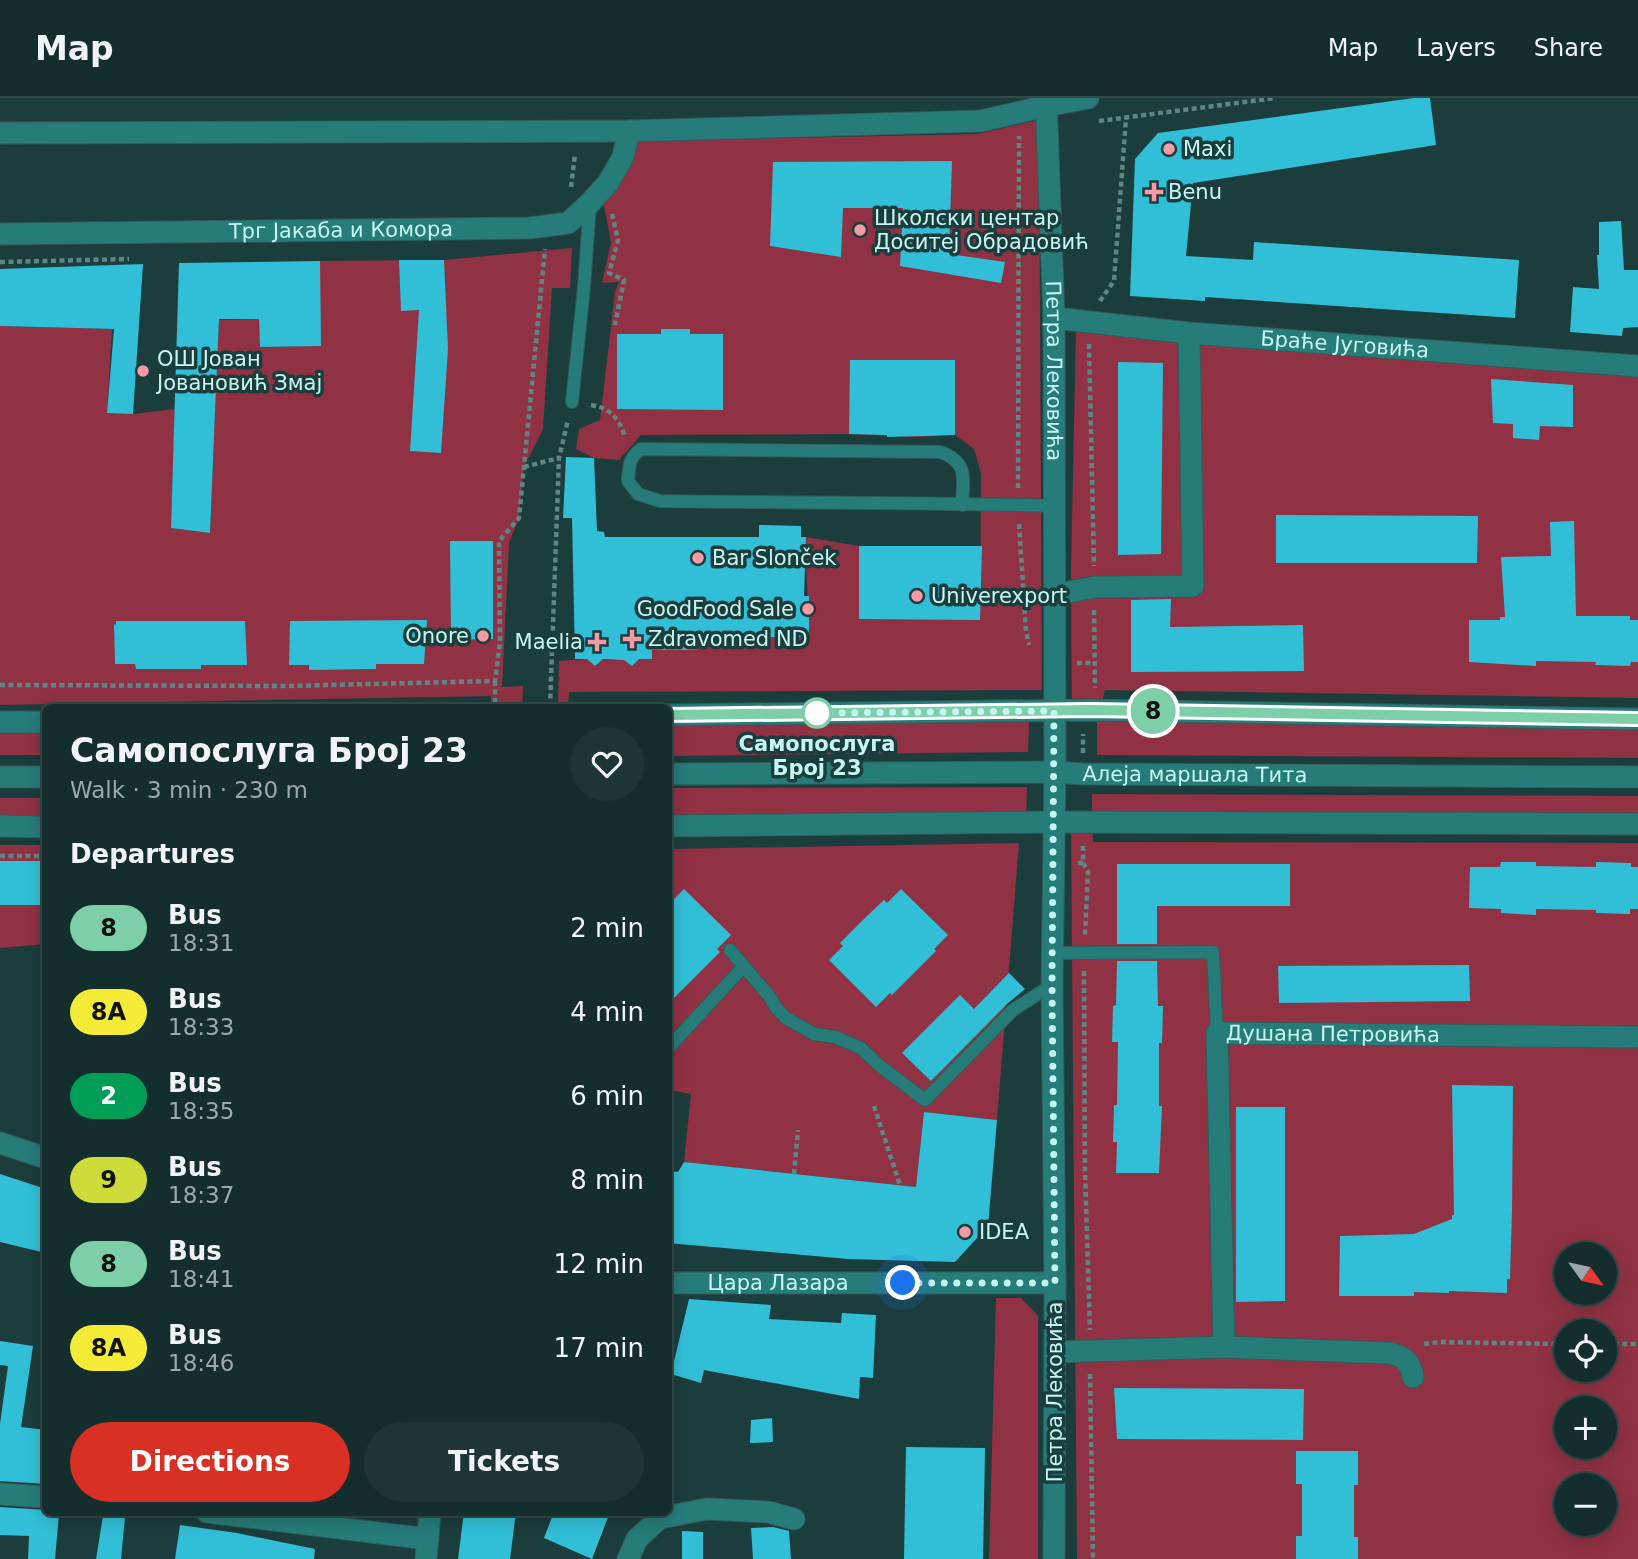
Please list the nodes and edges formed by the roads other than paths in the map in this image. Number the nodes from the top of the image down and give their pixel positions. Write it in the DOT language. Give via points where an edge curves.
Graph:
graph roads {
  1 [pos="1087,98"];
  2 [pos="1046,102"];
  3 [pos="629,131"];
  4 [pos="0,133"];
  5 [pos="600,203"];
  6 [pos="0,234"];
  7 [pos="1054,317"];
  8 [pos="1189,333"];
  9 [pos="1638,366"];
  10 [pos="572,402"];
  11 [pos="962,505"];
  12 [pos="1053,506"];
  13 [pos="1054,595"];
  14 [pos="1054,711"];
  15 [pos="672,715"];
  16 [pos="1638,719"];
  17 [pos="0,722"];
  18 [pos="42,722"];
  19 [pos="1055,772"];
  20 [pos="672,774"];
  21 [pos="0,777"];
  22 [pos="42,777"];
  23 [pos="1638,778"];
  24 [pos="1054,822"];
  25 [pos="1638,824"];
  26 [pos="0,826"];
  27 [pos="672,826"];
  28 [pos="42,827"];
  29 [pos="730,950"];
  30 [pos="1053,953"];
  31 [pos="744,966"];
  32 [pos="1052,985"];
  33 [pos="1217,1033"];
  34 [pos="1638,1037"];
  35 [pos="672,1044"];
  36 [pos="0,1143"];
  37 [pos="42,1157"];
  38 [pos="672,1283"];
  39 [pos="1055,1283"];
  40 [pos="1224,1347"];
  41 [pos="1055,1352"];
  42 [pos="1413,1377"];
  43 [pos="0,1494"];
  44 [pos="42,1497"];
  45 [pos="231,1516"];
  46 [pos="430,1516"];
  47 [pos="670,1516"];
  48 [pos="672,1516"];
  49 [pos="794,1519"];
  50 [pos="427,1549"];
  51 [pos="628,1559"];
  52 [pos="1055,1559"];
  1 -- 2 [label="street"];
  2 -- 3 [label="street" via="981,121"];
  2 -- 7 [label="street, Петра Лековића"];
  3 -- 4 [label="street"];
  3 -- 5 [label="street, Трг Јакаба и Комора" via="623,157"];
  5 -- 6 [label="street, Трг Јакаба и Комора" via="568,223 530,228"];
  5 -- 10 [label="lane" via="584,287"];
  7 -- 8 [label="street, Браће Југовића"];
  7 -- 12 [label="street, Петра Лековића"];
  8 -- 9 [label="street, Браће Југовића"];
  8 -- 13 [label="street" via="1193,586 1095,587"];
  11 -- 11 [label="lane" via="962,466 940,452 641,449 630,462 628,481 638,494 660,501"];
  11 -- 12 [label="lane"];
  12 -- 13 [label="street, Петра Лековића"];
  13 -- 14 [label="street, Петра Лековића"];
  14 -- 15 [label="street"];
  14 -- 16 [label="street"];
  14 -- 19 [label="street, Петра Лековића"];
  17 -- 18 [label="street"];
  19 -- 20 [label="street, Алеја маршала Тита"];
  19 -- 23 [label="street, Алеја маршала Тита"];
  19 -- 24 [label="street, Петра Лековића"];
  21 -- 22 [label="street"];
  24 -- 25 [label="street"];
  24 -- 27 [label="street"];
  24 -- 30 [label="street, Петра Лековића"];
  26 -- 28 [label="street"];
  29 -- 31 [label="lane"];
  30 -- 32 [label="street, Петра Лековића"];
  30 -- 33 [label="lane" via="1213,952"];
  31 -- 32 [label="lane" via="786,1018 814,1034 861,1048 925,1100 1013,1010"];
  31 -- 35 [label="lane"];
  32 -- 39 [label="street, Петра Лековића"];
  33 -- 34 [label="street, Душана Петровића"];
  33 -- 40 [label="street, Душана Петровића"];
  36 -- 37 [label="street"];
  38 -- 39 [label="street, Цара Лазара"];
  39 -- 41 [label="street, Петра Лековића"];
  40 -- 41 [label="street"];
  40 -- 42 [label="street" via="1389,1353 1401,1355 1410,1364"];
  41 -- 52 [label="street, Петра Лековића"];
  43 -- 44 [label="street"];
  45 -- 50 [label="street"];
  46 -- 50 [label="street"];
  47 -- 51 [label="street" via="660,1518 636,1539"];
  48 -- 49 [label="street" via="707,1509 768,1512"];
}
